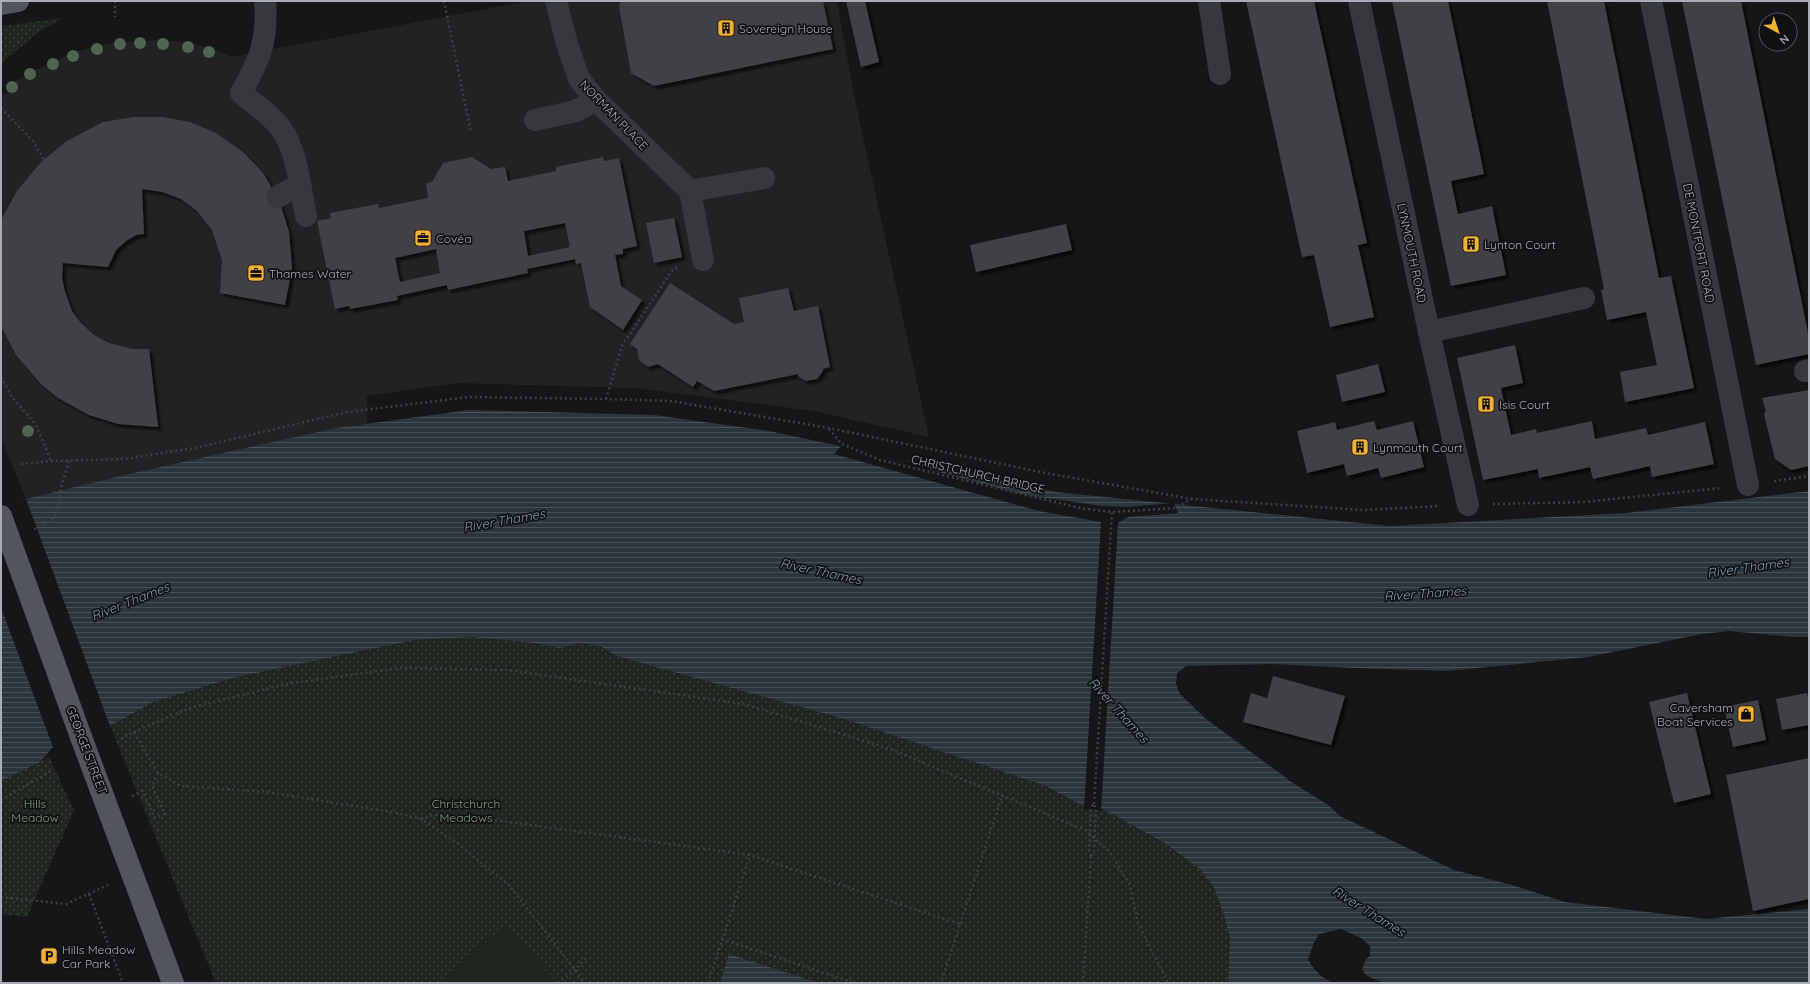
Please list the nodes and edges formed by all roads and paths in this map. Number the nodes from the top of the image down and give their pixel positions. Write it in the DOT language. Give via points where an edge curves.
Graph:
graph roads {
  1 [pos="18,1"];
  2 [pos="115,1"];
  3 [pos="265,1"];
  4 [pos="444,1"];
  5 [pos="556,1"];
  6 [pos="1209,1"];
  7 [pos="1360,1"];
  8 [pos="1651,1"];
  9 [pos="1,4"];
  10 [pos="115,17"];
  11 [pos="1220,74"];
  12 [pos="596,100"];
  13 [pos="1,108"];
  14 [pos="535,120"];
  15 [pos="471,133"];
  16 [pos="44,160"];
  17 [pos="764,178"];
  18 [pos="300,185"];
  19 [pos="690,191"];
  20 [pos="277,197"];
  21 [pos="306,216"];
  22 [pos="703,260"];
  23 [pos="1584,298"];
  24 [pos="1429,332"];
  25 [pos="1,377"];
  26 [pos="606,399"];
  27 [pos="829,428"];
  28 [pos="51,461"];
  29 [pos="69,461"];
  30 [pos="21,464"];
  31 [pos="1809,476"];
  32 [pos="1748,485"];
  33 [pos="1192,498"];
  34 [pos="1468,505"];
  35 [pos="1112,512"];
  36 [pos="1,516"];
  37 [pos="28,531"];
  38 [pos="134,732"];
  39 [pos="121,739"];
  40 [pos="51,771"];
  41 [pos="158,773"];
  42 [pos="142,791"];
  43 [pos="1002,796"];
  44 [pos="1,800"];
  45 [pos="1094,804"];
  46 [pos="421,819"];
  47 [pos="750,855"];
  48 [pos="1091,856"];
  49 [pos="133,874"];
  50 [pos="89,894"];
  51 [pos="1,896"];
  52 [pos="960,924"];
  53 [pos="722,939"];
  54 [pos="587,956"];
  55 [pos="575,970"];
  56 [pos="123,983"];
  57 [pos="173,983"];
  58 [pos="558,983"];
  59 [pos="585,983"];
  60 [pos="708,983"];
  61 [pos="854,983"];
  62 [pos="941,983"];
  63 [pos="1083,983"];
  64 [pos="1168,983"];
  1 -- 9 [label="main road"];
  2 -- 10 [label="path"];
  3 -- 18 [label="street" via="264,44 256,66 241,93 282,130 293,153"];
  4 -- 15 [label="path"];
  5 -- 12 [label="street, NORMAN PLACE" via="579,79"];
  6 -- 11 [label="street"];
  7 -- 24 [label="street, LYNMOUTH ROAD"];
  8 -- 32 [label="street, DE MONTFORT ROAD"];
  12 -- 14 [label="street" via="576,111"];
  12 -- 19 [label="street, NORMAN PLACE"];
  13 -- 16 [label="path" via="32,141"];
  17 -- 19 [label="street"];
  18 -- 20 [label="street"];
  18 -- 21 [label="street"];
  19 -- 22 [label="street"];
  22 -- 26 [label="path" via="673,270 622,346"];
  23 -- 24 [label="street"];
  24 -- 34 [label="street, LYNMOUTH ROAD"];
  25 -- 28 [label="path" via="12,397 36,425"];
  26 -- 27 [label="path" via="672,401"];
  26 -- 29 [label="path" via="469,396 348,412 195,448 124,459"];
  27 -- 33 [label="path" via="1040,472"];
  27 -- 35 [label="path, CHRISTCHURCH BRIDGE" via="842,444 880,460 1080,508"];
  28 -- 29 [label="path"];
  28 -- 30 [label="path"];
  29 -- 37 [label="path" via="53,519"];
  31 -- 32 [label="path"];
  32 -- 34 [label="path" via="1584,502"];
  33 -- 34 [label="path" via="1363,510"];
  33 -- 35 [label="path, CHRISTCHURCH BRIDGE" via="1176,508"];
  35 -- 45 [label="path"];
  36 -- 49 [label="main road, GEORGE STREET, bridge"];
  38 -- 39 [label="path"];
  38 -- 41 [label="path"];
  38 -- 43 [label="path" via="190,708 286,684 400,668 507,670 744,704 890,749"];
  40 -- 44 [label="path"];
  41 -- 42 [label="path" via="152,786 165,814 155,818"];
  41 -- 46 [label="path" via="181,786 267,792"];
  43 -- 52 [label="path"];
  43 -- 64 [label="path" via="1085,830 1110,852 1130,885 1138,923"];
  45 -- 48 [label="path, bridge" via="1091,810"];
  45 -- 48 [label="path, bridge" via="1094,851"];
  46 -- 47 [label="path" via="433,815 472,817"];
  46 -- 55 [label="path" via="509,885"];
  47 -- 52 [label="path"];
  47 -- 53 [label="path"];
  48 -- 63 [label="path"];
  49 -- 50 [label="path"];
  49 -- 57 [label="main road, GEORGE STREET"];
  50 -- 51 [label="path" via="66,904"];
  50 -- 56 [label="path"];
  52 -- 62 [label="path"];
  53 -- 60 [label="path"];
  53 -- 61 [label="path"];
  54 -- 55 [label="path"];
  55 -- 58 [label="path"];
  55 -- 59 [label="path"];
}
